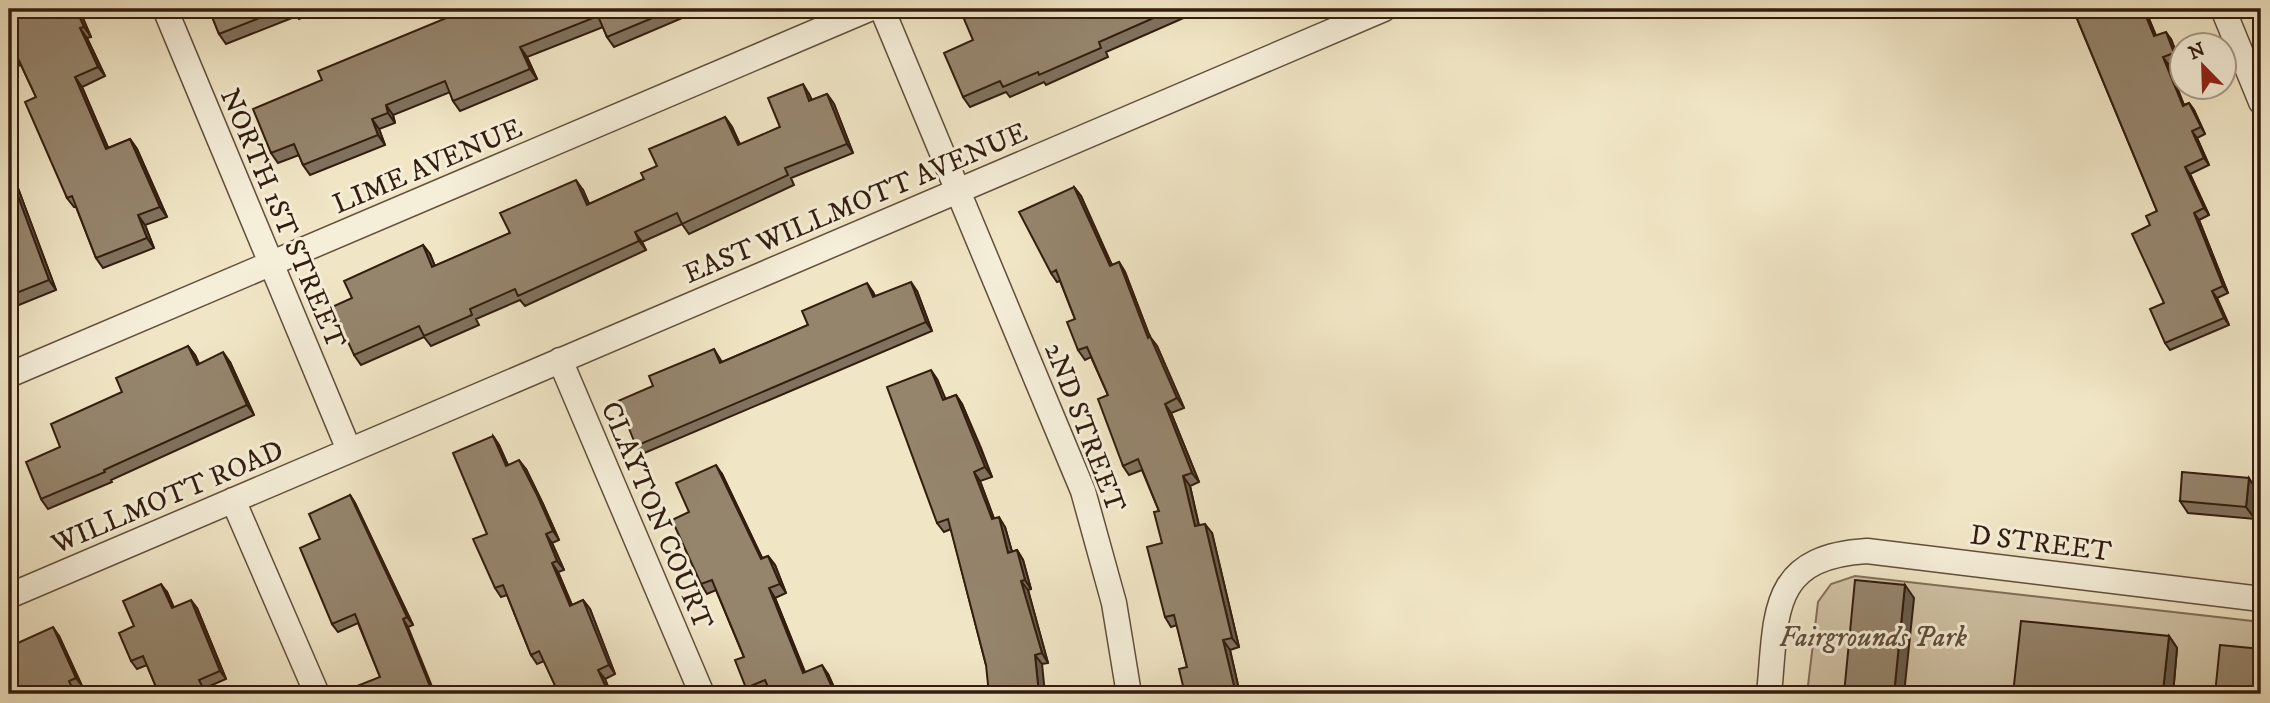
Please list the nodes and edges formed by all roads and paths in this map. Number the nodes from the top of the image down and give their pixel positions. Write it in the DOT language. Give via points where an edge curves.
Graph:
graph roads {
  1 [pos="165,9"];
  2 [pos="869,9"];
  3 [pos="883,9"];
  4 [pos="1384,9"];
  5 [pos="2222,9"];
  6 [pos="2261,102"];
  7 [pos="958,191"];
  8 [pos="271,264"];
  9 [pos="560,360"];
  10 [pos="9,375"];
  11 [pos="349,450"];
  12 [pos="233,500"];
  13 [pos="9,596"];
  14 [pos="2261,599"];
  15 [pos="317,694"];
  16 [pos="702,694"];
  17 [pos="1129,694"];
  18 [pos="1769,694"];
  1 -- 8 [label="street, NORTH 1ST STREET"];
  2 -- 8 [label="street, LIME AVENUE"];
  3 -- 7 [label="street, 2ND STREET"];
  4 -- 7 [label="street, EAST WILLMOTT AVENUE"];
  5 -- 6 [label="street"];
  7 -- 9 [label="street, EAST WILLMOTT AVENUE"];
  7 -- 17 [label="street, 2ND STREET" via="1083,491 1114,603"];
  8 -- 10 [label="street, LIME AVENUE"];
  8 -- 11 [label="street, NORTH 1ST STREET"];
  9 -- 11 [label="street, EAST WILLMOTT AVENUE"];
  9 -- 16 [label="street, CLAYTON COURT"];
  11 -- 12 [label="street, WILLMOTT ROAD"];
  12 -- 13 [label="street, WILLMOTT ROAD"];
  12 -- 15 [label="street"];
  14 -- 18 [label="street, D STREET" via="1867,551 1842,553 1814,562 1792,579 1778,603"];
}
